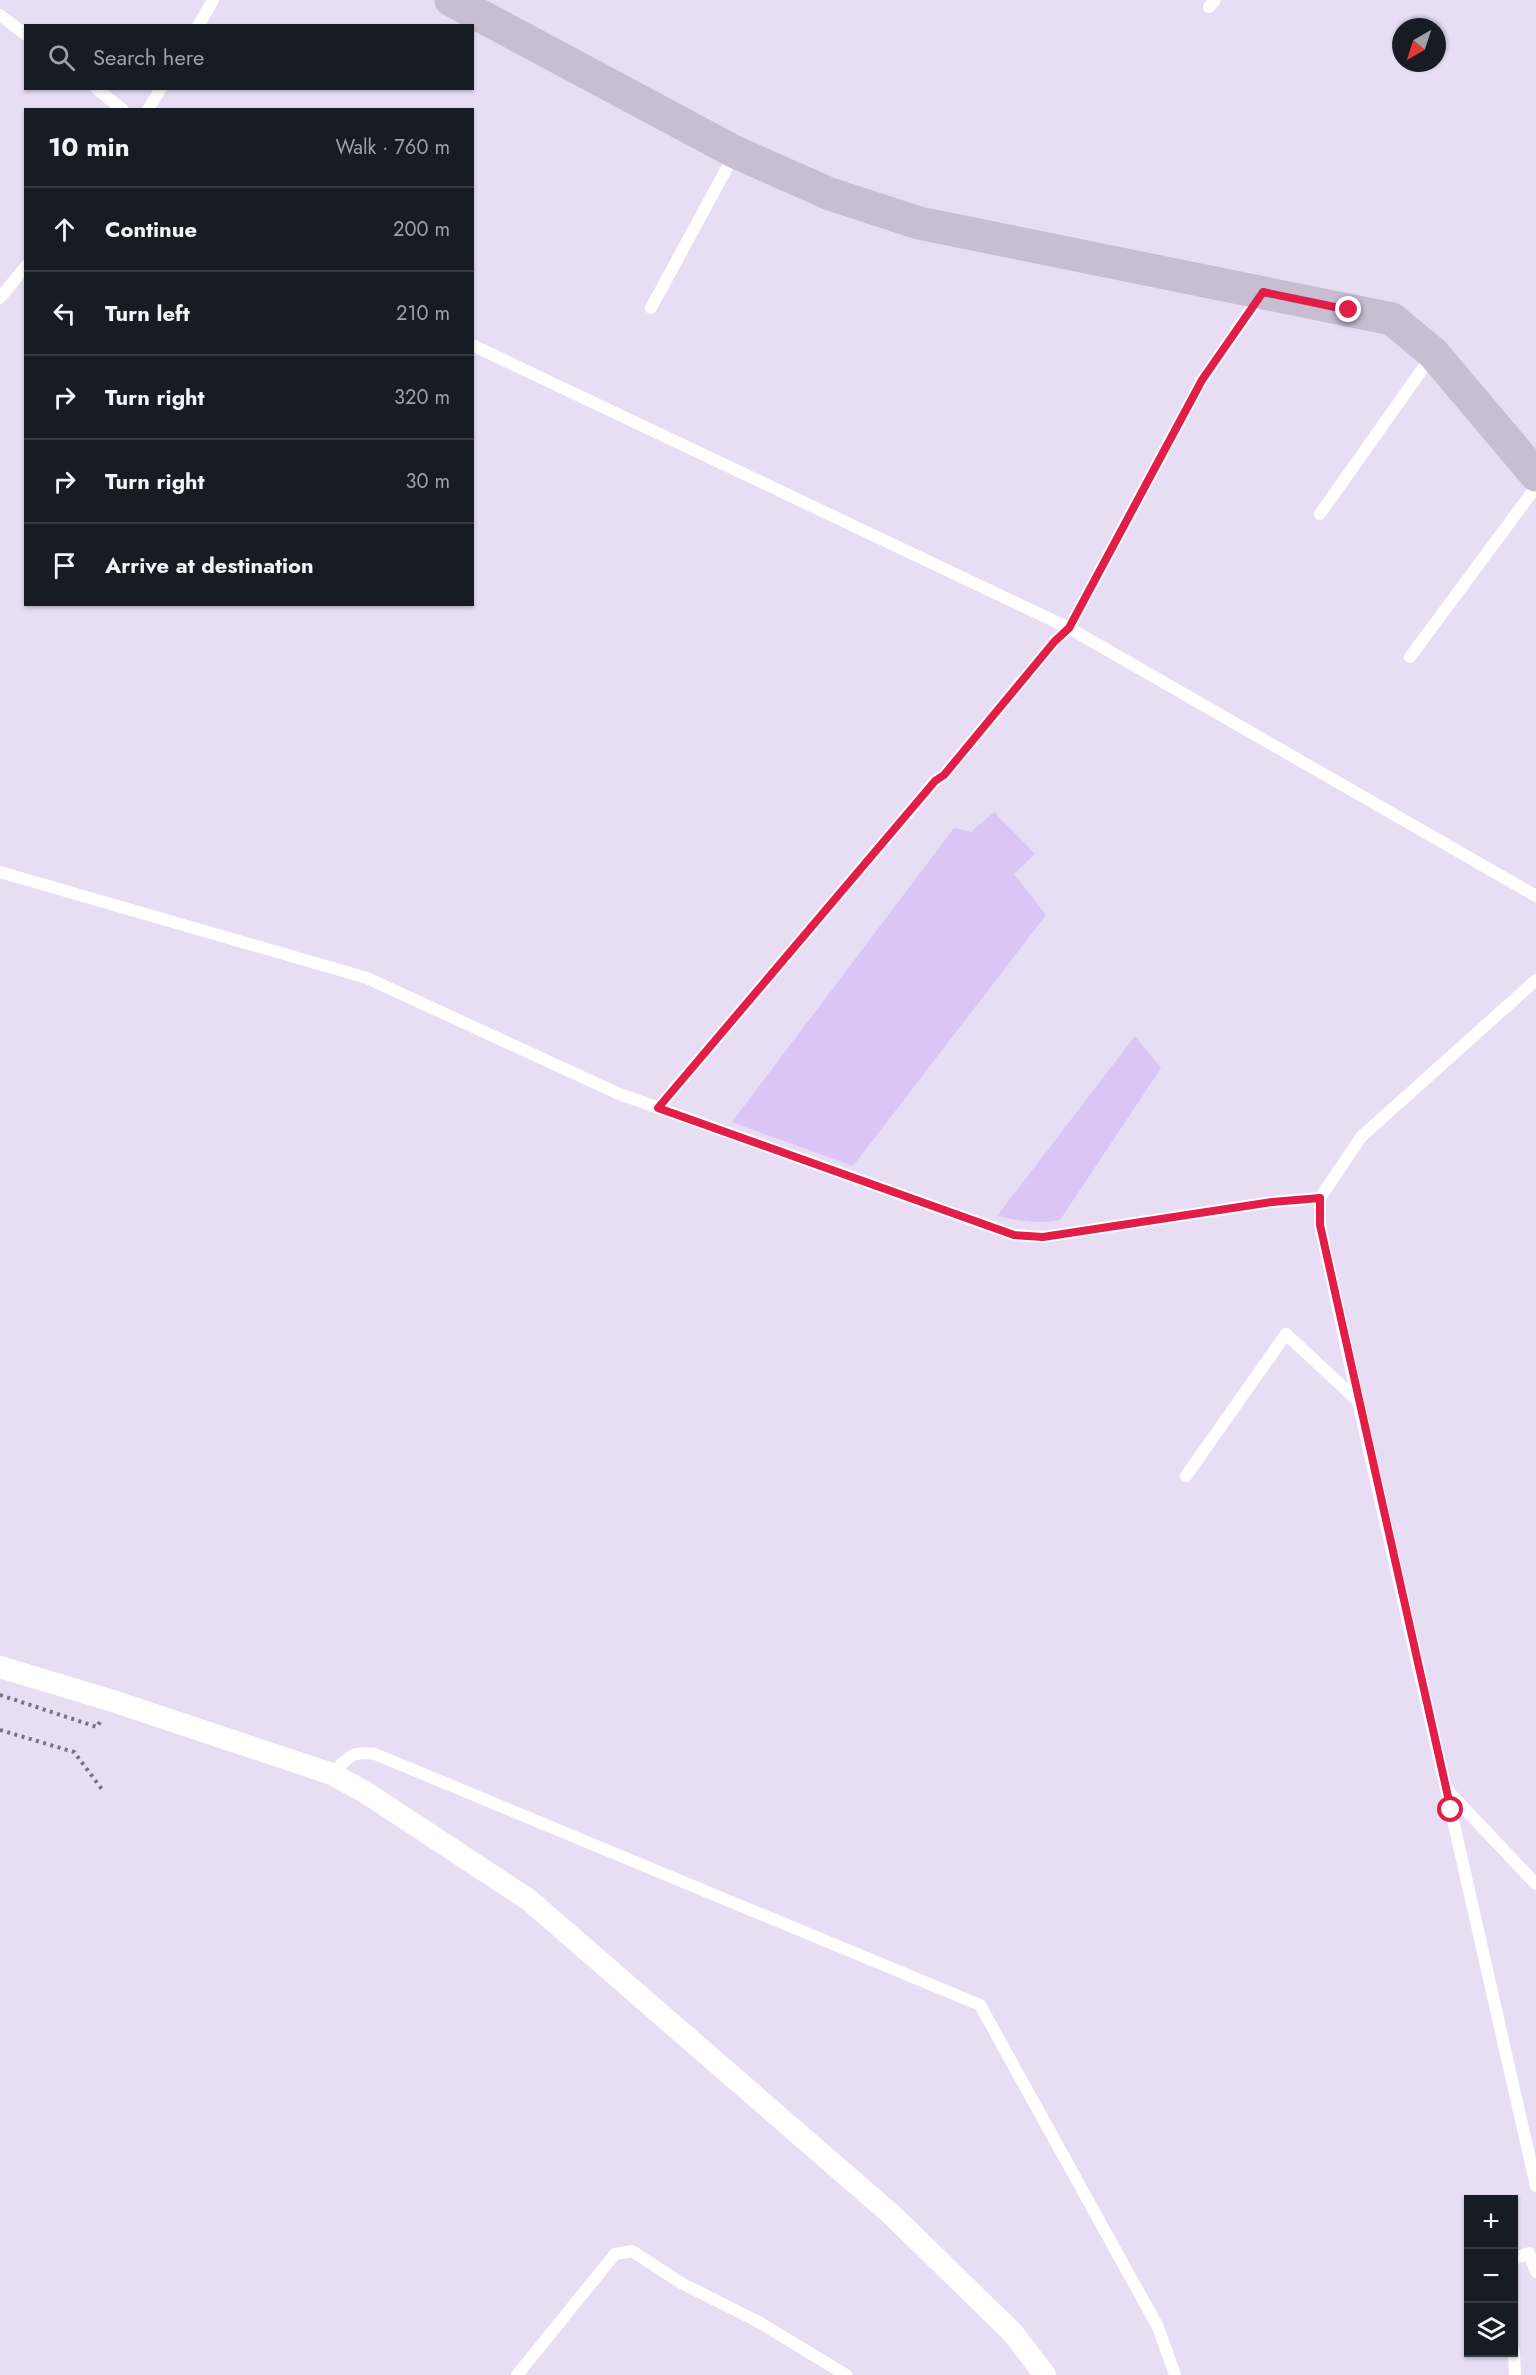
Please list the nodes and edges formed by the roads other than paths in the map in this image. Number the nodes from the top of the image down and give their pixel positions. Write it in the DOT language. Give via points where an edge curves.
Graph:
graph roads {
  1 [pos="213,0"];
  2 [pos="451,0"];
  3 [pos="0,15"];
  4 [pos="199,24"];
  5 [pos="24,33"];
  6 [pos="98,90"];
  7 [pos="159,90"];
  8 [pos="121,108"];
  9 [pos="149,108"];
  10 [pos="735,152"];
  11 [pos="24,268"];
  12 [pos="1263,292"];
  13 [pos="0,298"];
  14 [pos="651,308"];
  15 [pos="474,346"];
  16 [pos="1433,353"];
  17 [pos="1536,475"];
  18 [pos="1536,487"];
  19 [pos="1320,514"];
  20 [pos="1069,628"];
  21 [pos="1410,657"];
  22 [pos="0,872"];
  23 [pos="1536,896"];
  24 [pos="1536,980"];
  25 [pos="658,1108"];
  26 [pos="1320,1198"];
  27 [pos="1358,1401"];
  28 [pos="1186,1476"];
  29 [pos="0,1667"];
  30 [pos="332,1774"];
  31 [pos="1446,1788"];
  32 [pos="1536,1884"];
  33 [pos="1536,2186"];
  34 [pos="1518,2257"];
  35 [pos="1536,2271"];
  36 [pos="1514,2357"];
  37 [pos="517,2375"];
  38 [pos="846,2375"];
  39 [pos="1045,2375"];
  40 [pos="1175,2375"];
  41 [pos="1515,2375"];
  1 -- 4 [label="lane"];
  2 -- 10 [label="street"];
  3 -- 5 [label="lane"];
  6 -- 8 [label="lane"];
  7 -- 9 [label="lane"];
  10 -- 12 [label="street" via="830,194 919,223"];
  10 -- 14 [label="lane"];
  11 -- 13 [label="lane"];
  12 -- 16 [label="street" via="1392,319"];
  12 -- 20 [label="lane" via="1202,380"];
  15 -- 20 [label="lane"];
  16 -- 17 [label="street"];
  16 -- 19 [label="lane"];
  18 -- 21 [label="lane"];
  20 -- 23 [label="lane"];
  20 -- 25 [label="lane"];
  22 -- 25 [label="lane" via="367,978"];
  24 -- 26 [label="lane" via="1360,1137"];
  25 -- 26 [label="lane" via="1014,1235 1043,1237"];
  26 -- 27 [label="lane" via="1320,1225"];
  27 -- 28 [label="lane" via="1286,1334"];
  27 -- 31 [label="lane"];
  29 -- 30 [label="street"];
  30 -- 39 [label="street" via="529,1900 892,2216 1012,2332"];
  30 -- 40 [label="lane" via="351,1755 375,1754 980,2005 1158,2327"];
  31 -- 32 [label="lane"];
  31 -- 33 [label="lane"];
  34 -- 35 [label="lane" via="1529,2253"];
  36 -- 41 [label="lane"];
  37 -- 38 [label="lane" via="615,2254 632,2251 681,2283 757,2321"];
}
